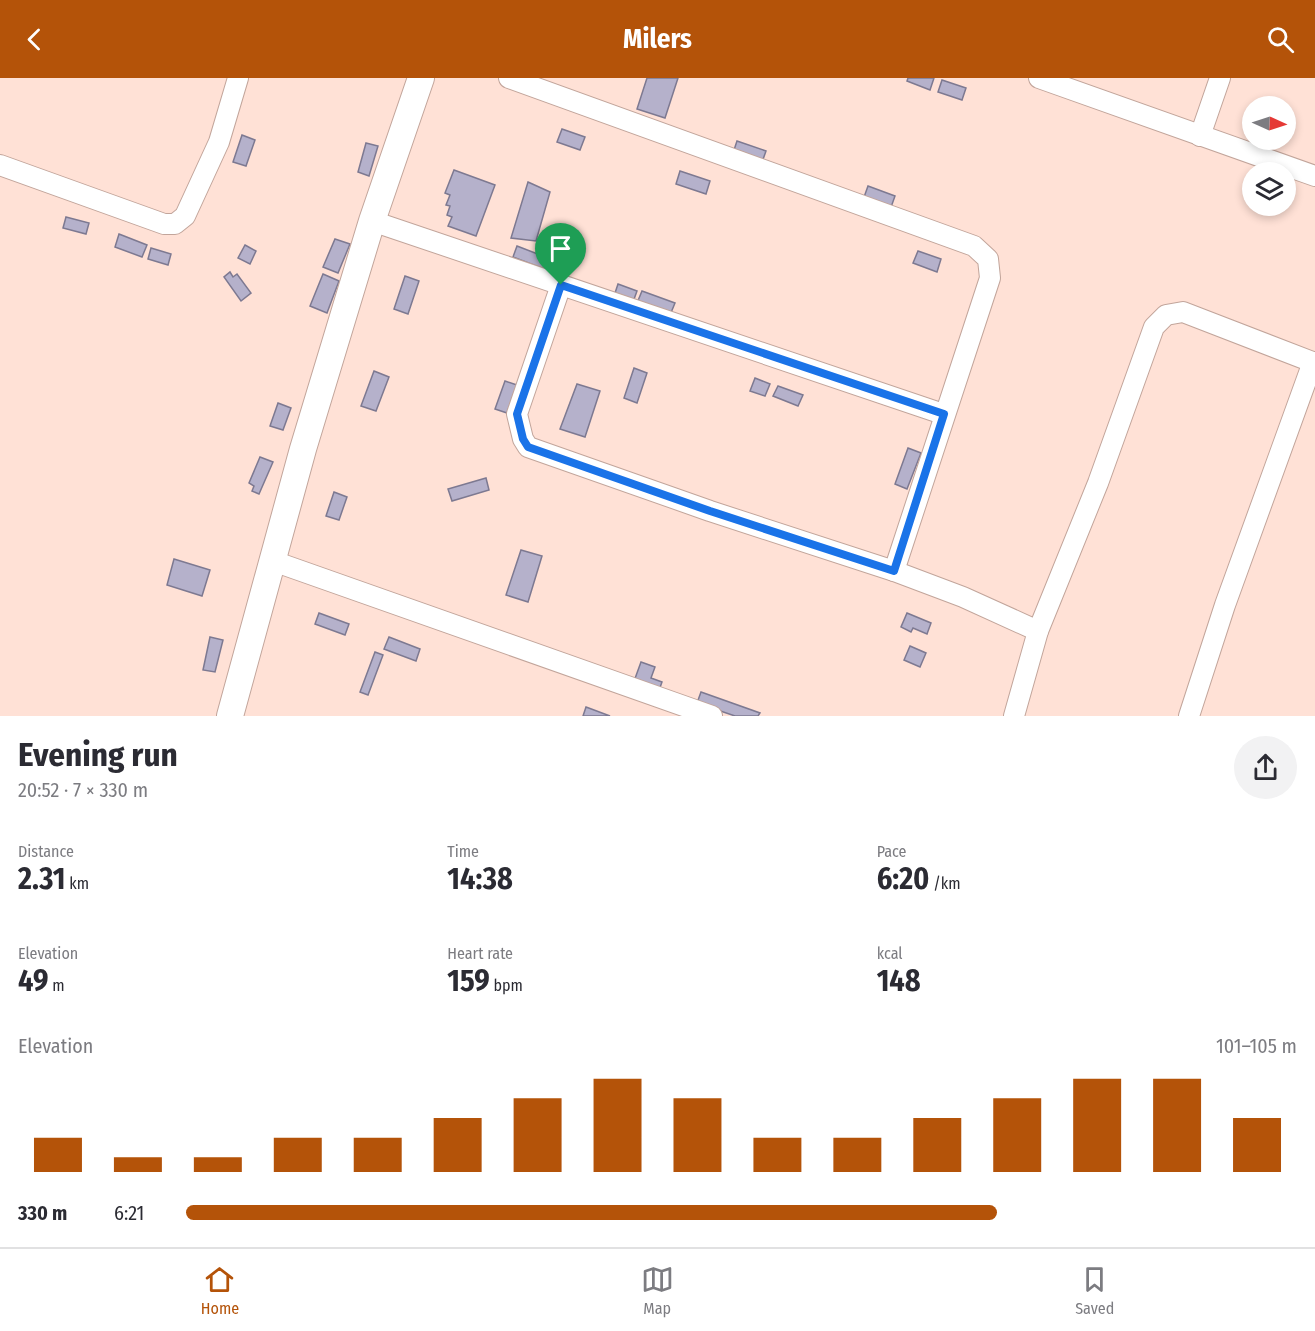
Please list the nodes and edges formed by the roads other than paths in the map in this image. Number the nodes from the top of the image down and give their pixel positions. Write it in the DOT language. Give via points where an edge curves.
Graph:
graph roads {
  1 [pos="238,78"];
  2 [pos="421,78"];
  3 [pos="509,78"];
  4 [pos="1220,78"];
  5 [pos="1045,79"];
  6 [pos="1200,136"];
  7 [pos="0,165"];
  8 [pos="1315,177"];
  9 [pos="372,221"];
  10 [pos="561,285"];
  11 [pos="1314,363"];
  12 [pos="944,414"];
  13 [pos="273,561"];
  14 [pos="894,571"];
  15 [pos="1038,631"];
  16 [pos="230,716"];
  17 [pos="712,716"];
  18 [pos="1014,716"];
  19 [pos="1189,716"];
  1 -- 7 [label="street" via="219,142 185,216 175,224 164,224"];
  2 -- 9 [label="street"];
  3 -- 12 [label="street" via="974,246 988,259 990,278"];
  4 -- 6 [label="street"];
  5 -- 6 [label="street"];
  6 -- 8 [label="street"];
  9 -- 10 [label="street"];
  9 -- 13 [label="street"];
  10 -- 12 [label="street"];
  10 -- 14 [label="street" via="517,414 528,447"];
  11 -- 15 [label="street" via="1183,312 1166,315 1154,327 1098,483"];
  11 -- 19 [label="street" via="1225,605"];
  12 -- 14 [label="street"];
  13 -- 16 [label="street"];
  13 -- 17 [label="street"];
  14 -- 15 [label="street"];
  15 -- 18 [label="street"];
}
